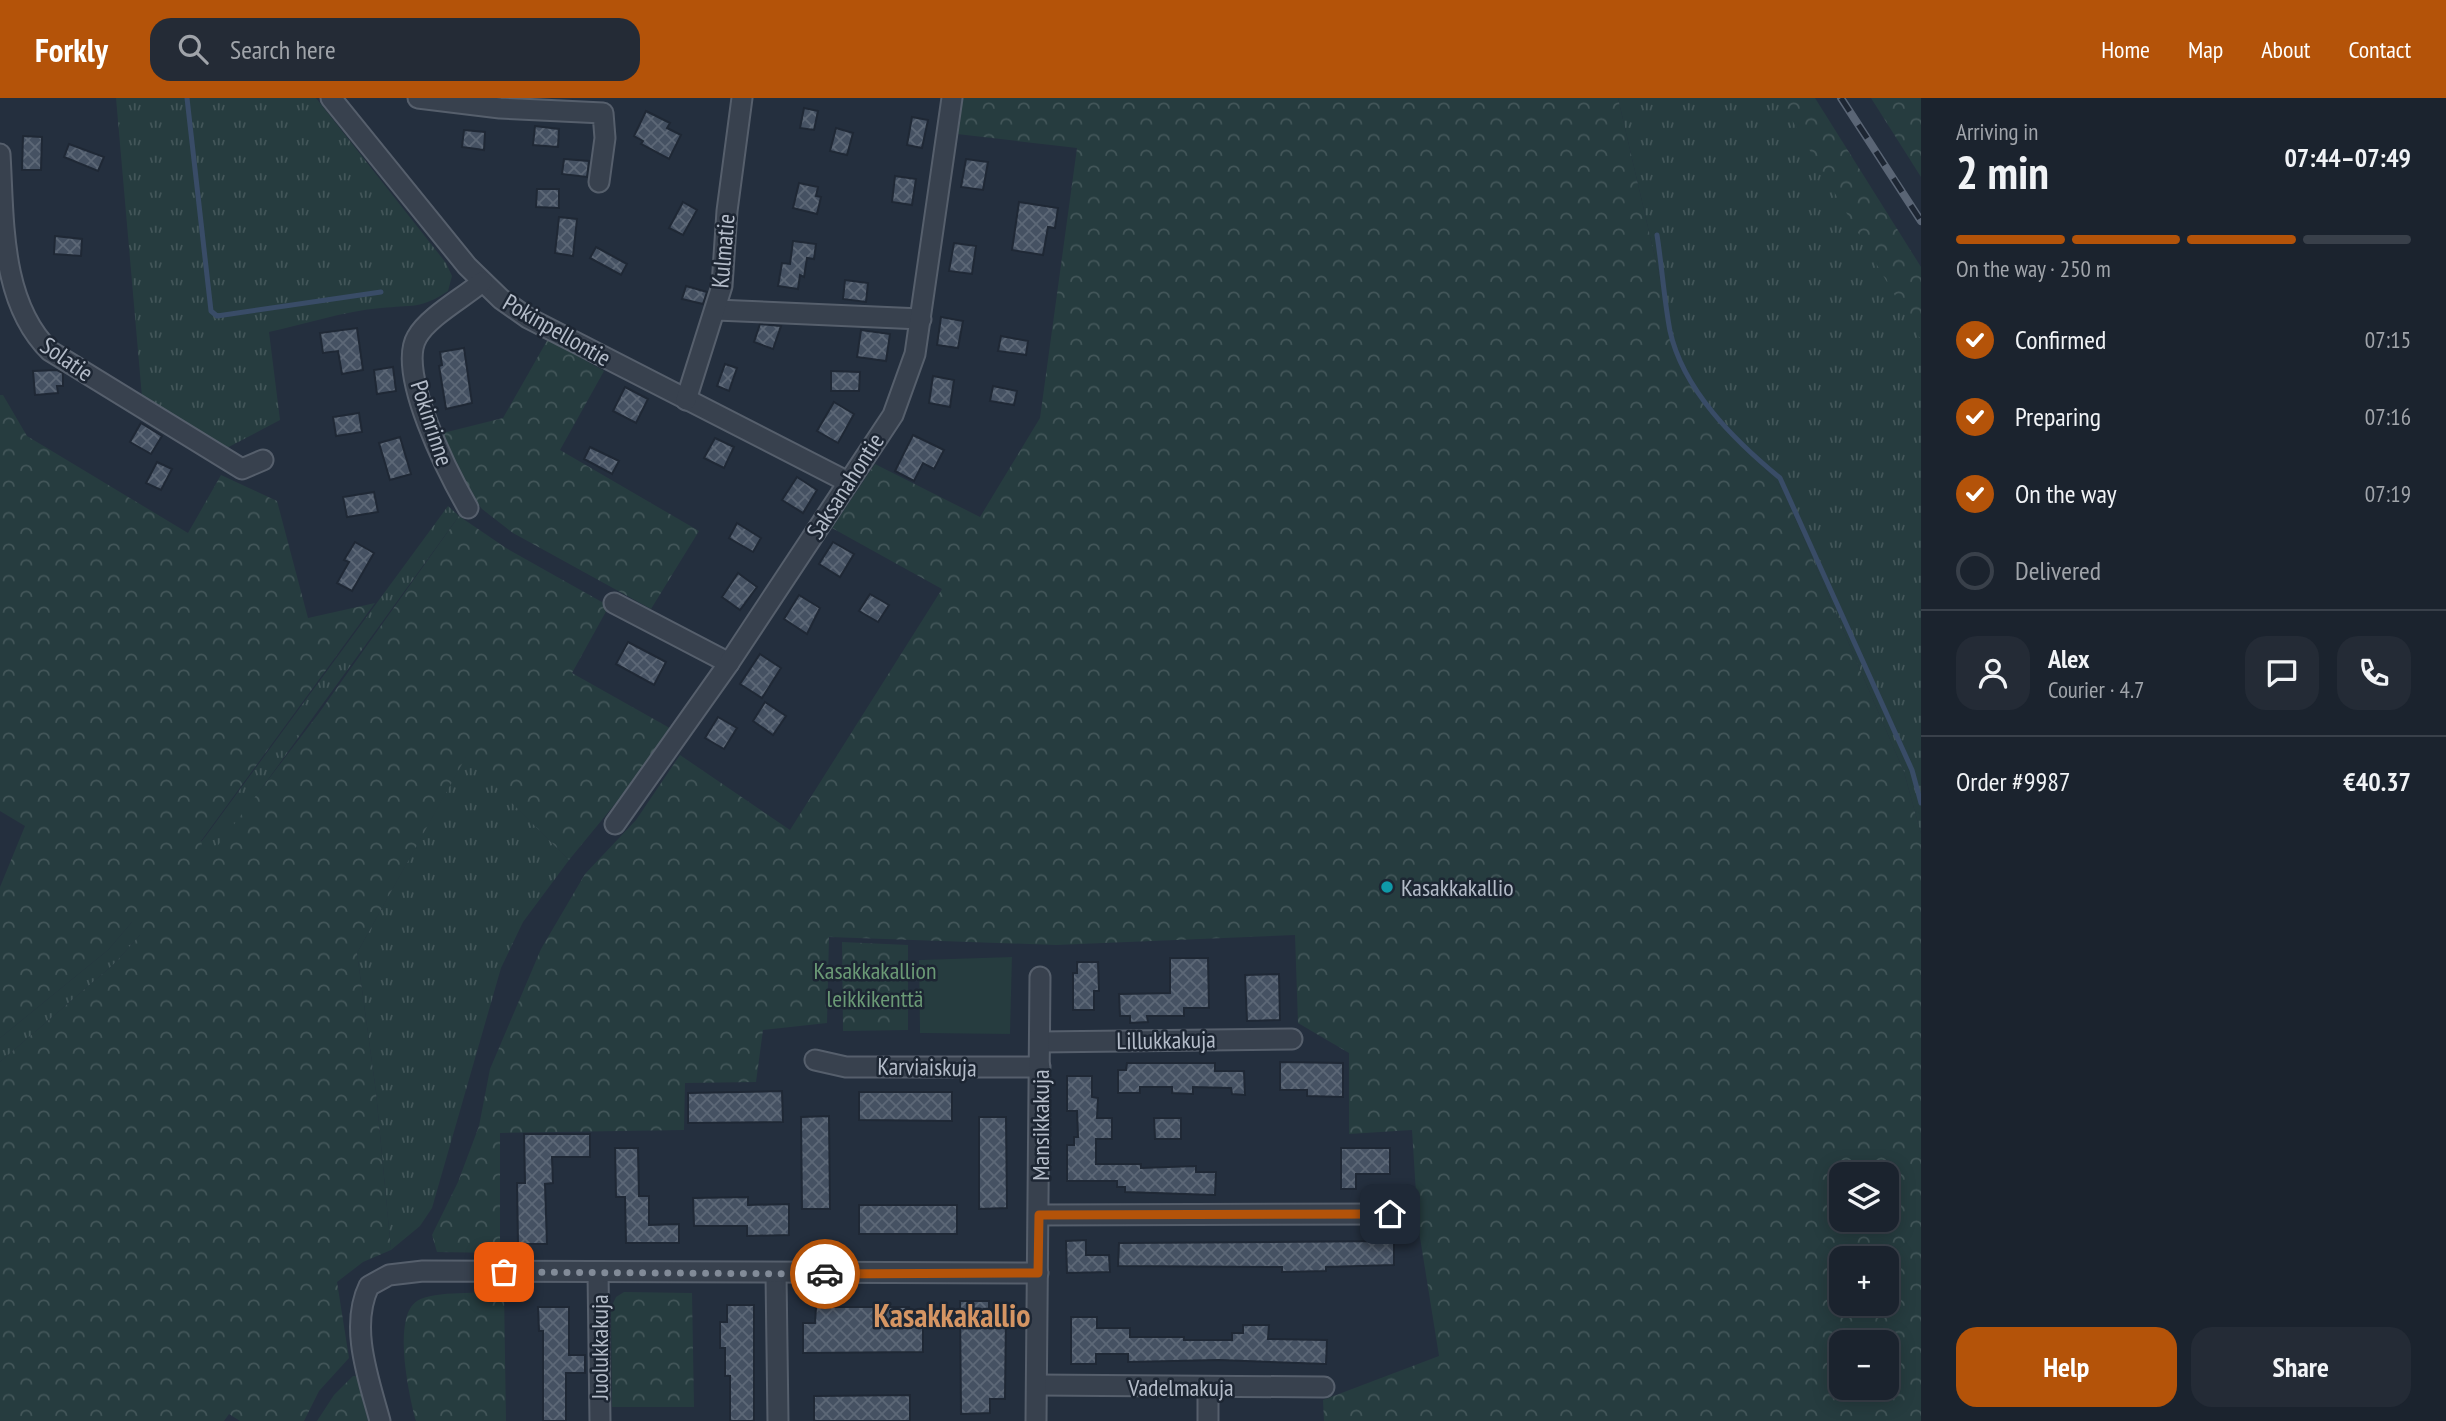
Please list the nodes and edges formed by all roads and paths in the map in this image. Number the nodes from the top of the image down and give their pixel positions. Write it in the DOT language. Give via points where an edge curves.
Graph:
graph roads {
  1 [pos="418,98"];
  2 [pos="742,98"];
  3 [pos="951,98"];
  4 [pos="337,100"];
  5 [pos="0,154"];
  6 [pos="599,182"];
  7 [pos="482,282"];
  8 [pos="716,310"];
  9 [pos="921,318"];
  10 [pos="686,400"];
  11 [pos="263,460"];
  12 [pos="848,482"];
  13 [pos="468,508"];
  14 [pos="614,603"];
  15 [pos="729,663"];
  16 [pos="615,824"];
  17 [pos="1040,977"];
  18 [pos="1292,1039"];
  19 [pos="1040,1042"];
  20 [pos="815,1060"];
  21 [pos="1040,1068"];
  22 [pos="1390,1214"];
  23 [pos="1039,1215"];
  24 [pos="598,1272"];
  25 [pos="1038,1273"];
  26 [pos="776,1274"];
  27 [pos="1037,1385"];
  28 [pos="1324,1387"];
  29 [pos="1208,1388"];
  30 [pos="380,1421"];
  31 [pos="600,1421"];
  32 [pos="778,1421"];
  33 [pos="1037,1421"];
  34 [pos="1208,1421"];
  1 -- 6 [label="street" via="603,113"];
  2 -- 8 [label="street, Kulmatie"];
  3 -- 9 [label="street, Saksanahontie"];
  4 -- 7 [label="street, Pokinpellontie"];
  5 -- 11 [label="street, Solatie" via="7,266 19,309 37,339 242,469"];
  7 -- 10 [label="street, Pokinpellontie" via="528,318"];
  7 -- 13 [label="street, Pokinrinne" via="428,321 415,340 413,360 421,405 442,464"];
  8 -- 9 [label="street"];
  8 -- 10 [label="street, Kulmatie"];
  9 -- 12 [label="street, Saksanahontie" via="915,354 892,415"];
  10 -- 12 [label="street, Pokinpellontie"];
  12 -- 15 [label="street, Saksanahontie"];
  14 -- 15 [label="street"];
  15 -- 16 [label="street, Saksanahontie"];
  17 -- 19 [label="street, Mansikkakuja"];
  18 -- 19 [label="street, Lillukkakuja"];
  19 -- 21 [label="street, Mansikkakuja"];
  20 -- 21 [label="street, Karviaiskuja" via="846,1067"];
  21 -- 23 [label="street, Mansikkakuja"];
  22 -- 23 [label="street"];
  23 -- 25 [label="street, Mansikkakuja"];
  24 -- 26 [label="street"];
  24 -- 30 [label="street" via="404,1273 375,1281 363,1301 360,1331"];
  24 -- 31 [label="street, Juolukkakuja"];
  25 -- 26 [label="street"];
  25 -- 27 [label="street, Mansikkakuja"];
  26 -- 32 [label="street"];
  27 -- 29 [label="street, Vadelmakuja"];
  27 -- 33 [label="street, Mansikkakuja"];
  28 -- 29 [label="street, Vadelmakuja"];
  29 -- 34 [label="street"];
}
